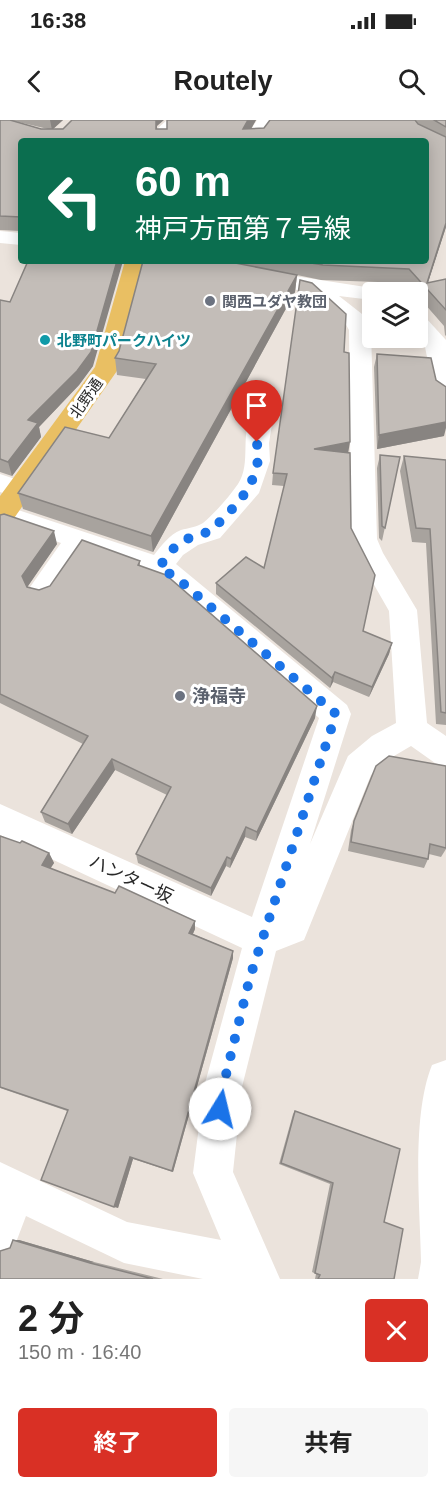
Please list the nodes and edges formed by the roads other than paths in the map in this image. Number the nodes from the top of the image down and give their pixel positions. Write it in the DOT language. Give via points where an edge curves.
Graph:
graph roads {
  1 [pos="173,120"];
  2 [pos="267,120"];
  3 [pos="162,138"];
  4 [pos="254,138"];
  5 [pos="0,237"];
  6 [pos="18,239"];
  7 [pos="280,264"];
  8 [pos="142,267"];
  9 [pos="237,272"];
  10 [pos="260,277"];
  11 [pos="321,288"];
  12 [pos="362,293"];
  13 [pos="428,333"];
  14 [pos="446,392"];
  15 [pos="261,418"];
  16 [pos="6,501"];
  17 [pos="79,539"];
  18 [pos="159,567"];
  19 [pos="42,590"];
  20 [pos="412,730"];
  21 [pos="446,753"];
  22 [pos="0,819"];
  23 [pos="262,939"];
  24 [pos="446,1079"];
  25 [pos="7,1185"];
  26 [pos="0,1230"];
  27 [pos="442,1268"];
  28 [pos="257,1273"];
  1 -- 3 [label="lane" via="162,128"];
  2 -- 4 [label="street"];
  5 -- 6 [label="street"];
  7 -- 10 [label="street" via="279,269"];
  8 -- 16 [label="main road, 北野通" via="107,368"];
  9 -- 10 [label="street"];
  10 -- 11 [label="street"];
  11 -- 12 [label="street"];
  11 -- 20 [label="street" via="323,294 354,319 360,330 364,539 403,610"];
  13 -- 14 [label="street" via="435,340"];
  15 -- 18 [label="street" via="258,461 250,487 211,531 182,543"];
  16 -- 17 [label="street"];
  17 -- 18 [label="street"];
  17 -- 19 [label="street"];
  18 -- 23 [label="street" via="336,714"];
  20 -- 21 [label="street"];
  20 -- 23 [label="street" via="382,746 359,766 292,928"];
  22 -- 23 [label="street, ハンター坂"];
  23 -- 28 [label="street" via="223,1087 213,1173"];
  24 -- 27 [label="street" via="440,1134"];
  25 -- 26 [label="street"];
  25 -- 28 [label="street" via="124,1242"];
}
